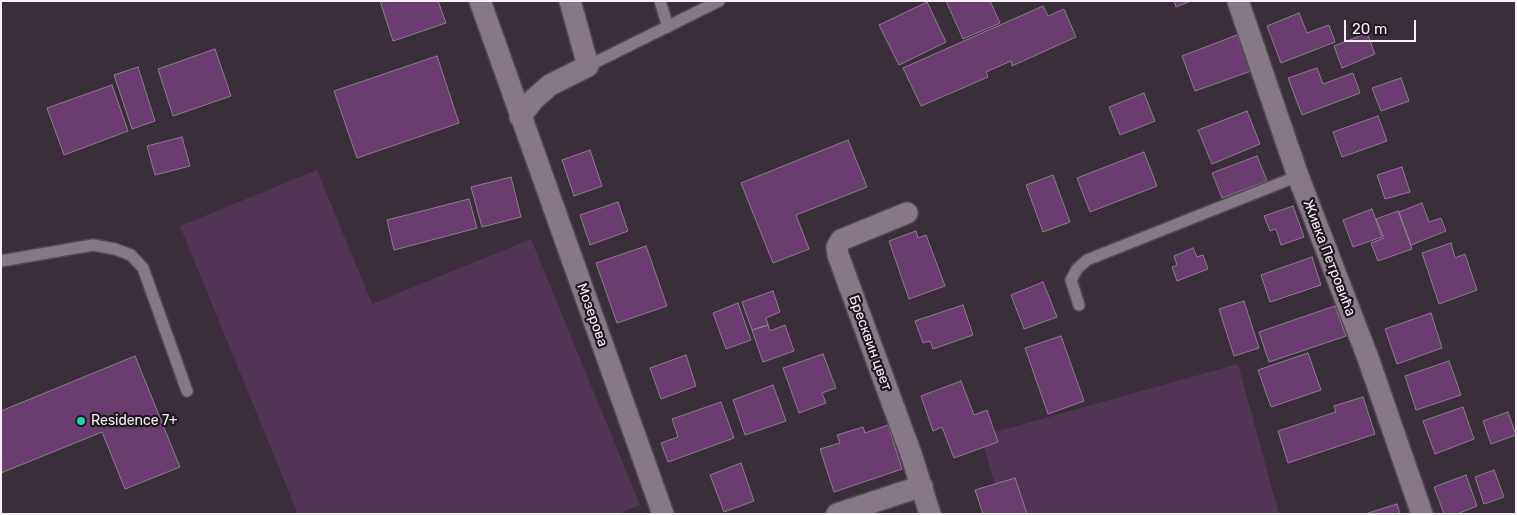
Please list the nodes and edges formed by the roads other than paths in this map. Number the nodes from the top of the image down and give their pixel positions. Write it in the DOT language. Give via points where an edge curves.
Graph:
graph roads {
  1 [pos="480,1"];
  2 [pos="570,1"];
  3 [pos="660,1"];
  4 [pos="719,1"];
  5 [pos="1238,1"];
  6 [pos="668,27"];
  7 [pos="588,66"];
  8 [pos="520,117"];
  9 [pos="1298,176"];
  10 [pos="907,213"];
  11 [pos="1,261"];
  12 [pos="1079,305"];
  13 [pos="187,391"];
  14 [pos="922,486"];
  15 [pos="663,514"];
  16 [pos="837,514"];
  17 [pos="930,514"];
  18 [pos="1422,514"];
  1 -- 8 [label="street, Мозерова"];
  2 -- 7 [label="street"];
  3 -- 6 [label="lane"];
  4 -- 6 [label="lane"];
  5 -- 9 [label="street, Живка Петровића"];
  6 -- 7 [label="lane"];
  7 -- 8 [label="street" via="550,85"];
  8 -- 15 [label="street, Мозерова"];
  9 -- 12 [label="lane" via="1087,260 1071,280"];
  9 -- 18 [label="street, Живка Петровића" via="1368,358"];
  10 -- 14 [label="street, Бресквин цвет" via="841,240 837,247"];
  11 -- 13 [label="lane" via="93,245 131,255 143,268"];
  14 -- 16 [label="street"];
  14 -- 17 [label="street, Бресквин цвет"];
}
